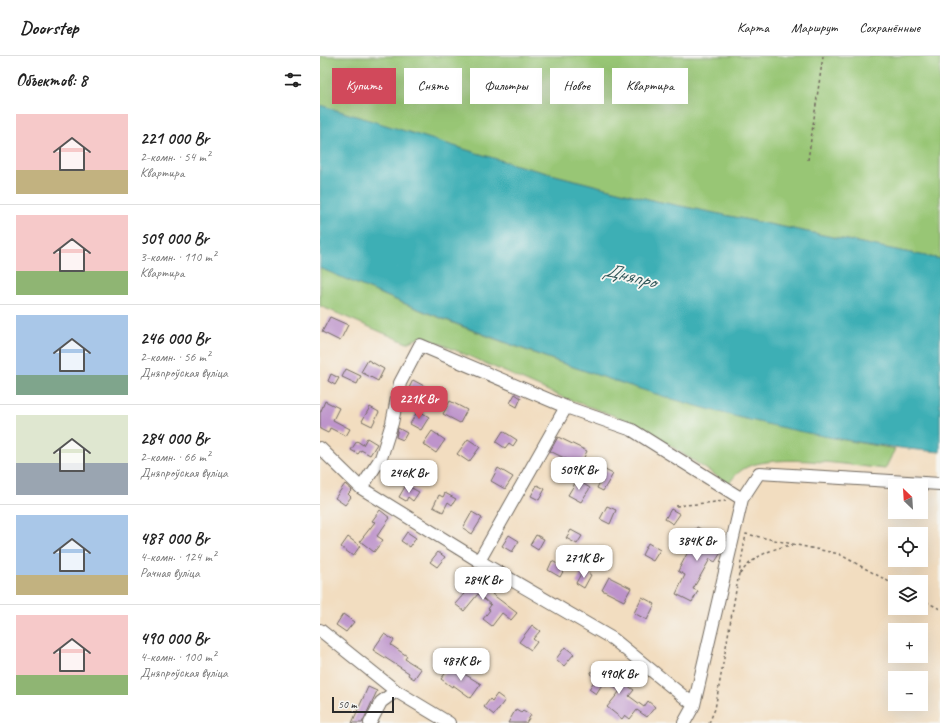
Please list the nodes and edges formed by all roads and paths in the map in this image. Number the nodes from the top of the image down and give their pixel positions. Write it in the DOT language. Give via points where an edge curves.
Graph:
graph roads {
  1 [pos="823,56"];
  2 [pos="808,160"];
  3 [pos="566,407"];
  4 [pos="320,448"];
  5 [pos="940,484"];
  6 [pos="361,488"];
  7 [pos="742,499"];
  8 [pos="676,506"];
  9 [pos="795,544"];
  10 [pos="479,561"];
  11 [pos="739,576"];
  12 [pos="888,581"];
  13 [pos="928,603"];
  14 [pos="940,609"];
  15 [pos="320,630"];
  16 [pos="396,691"];
  17 [pos="694,705"];
  18 [pos="370,723"];
  19 [pos="449,723"];
  20 [pos="684,723"];
  21 [pos="709,723"];
  1 -- 2 [label="path"];
  3 -- 6 [label="street" via="420,345 400,382 392,423 381,458"];
  3 -- 7 [label="street" via="632,430"];
  3 -- 10 [label="street"];
  4 -- 6 [label="street"];
  5 -- 7 [label="street" via="759,473"];
  6 -- 10 [label="street"];
  7 -- 8 [label="path"];
  7 -- 17 [label="street"];
  9 -- 11 [label="path" via="760,556 746,566"];
  9 -- 11 [label="path" via="746,534"];
  9 -- 12 [label="path" via="839,554"];
  10 -- 17 [label="street" via="613,639"];
  11 -- 21 [label="path" via="715,709"];
  13 -- 14 [label="path"];
  15 -- 16 [label="street"];
  16 -- 18 [label="street" via="381,702"];
  16 -- 19 [label="street"];
  17 -- 20 [label="street"];
}
